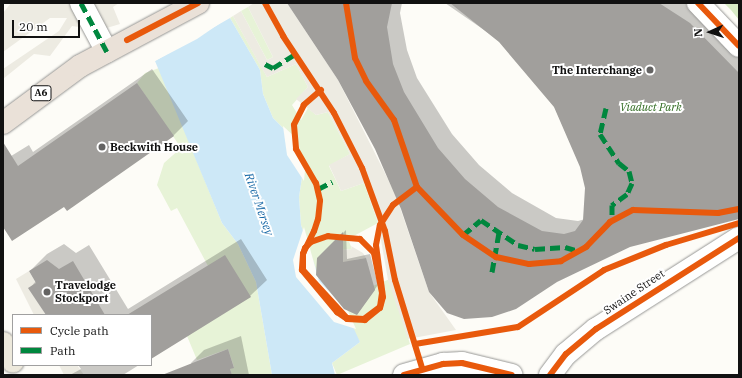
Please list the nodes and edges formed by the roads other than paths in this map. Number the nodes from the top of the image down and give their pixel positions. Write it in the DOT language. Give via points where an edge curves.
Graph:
graph roads {
  1 [pos="81,3"];
  2 [pos="198,3"];
  3 [pos="698,3"];
  4 [pos="739,46"];
  5 [pos="107,52"];
  6 [pos="3,123"];
  7 [pos="739,238"];
  8 [pos="3,343"];
  9 [pos="12,360"];
  10 [pos="15,366"];
  11 [pos="20,375"];
  12 [pos="404,375"];
  13 [pos="512,375"];
  14 [pos="550,375"];
  1 -- 5 [label="street"];
  2 -- 5 [label="highway, A6"];
  3 -- 4 [label="street"];
  5 -- 6 [label="highway, A6" via="56,82"];
  7 -- 14 [label="street, Swaine Street" via="714,251 596,329 566,354"];
  8 -- 9 [label="main road"];
  10 -- 11 [label="main road"];
  12 -- 13 [label="street" via="443,364 462,363"];
}
